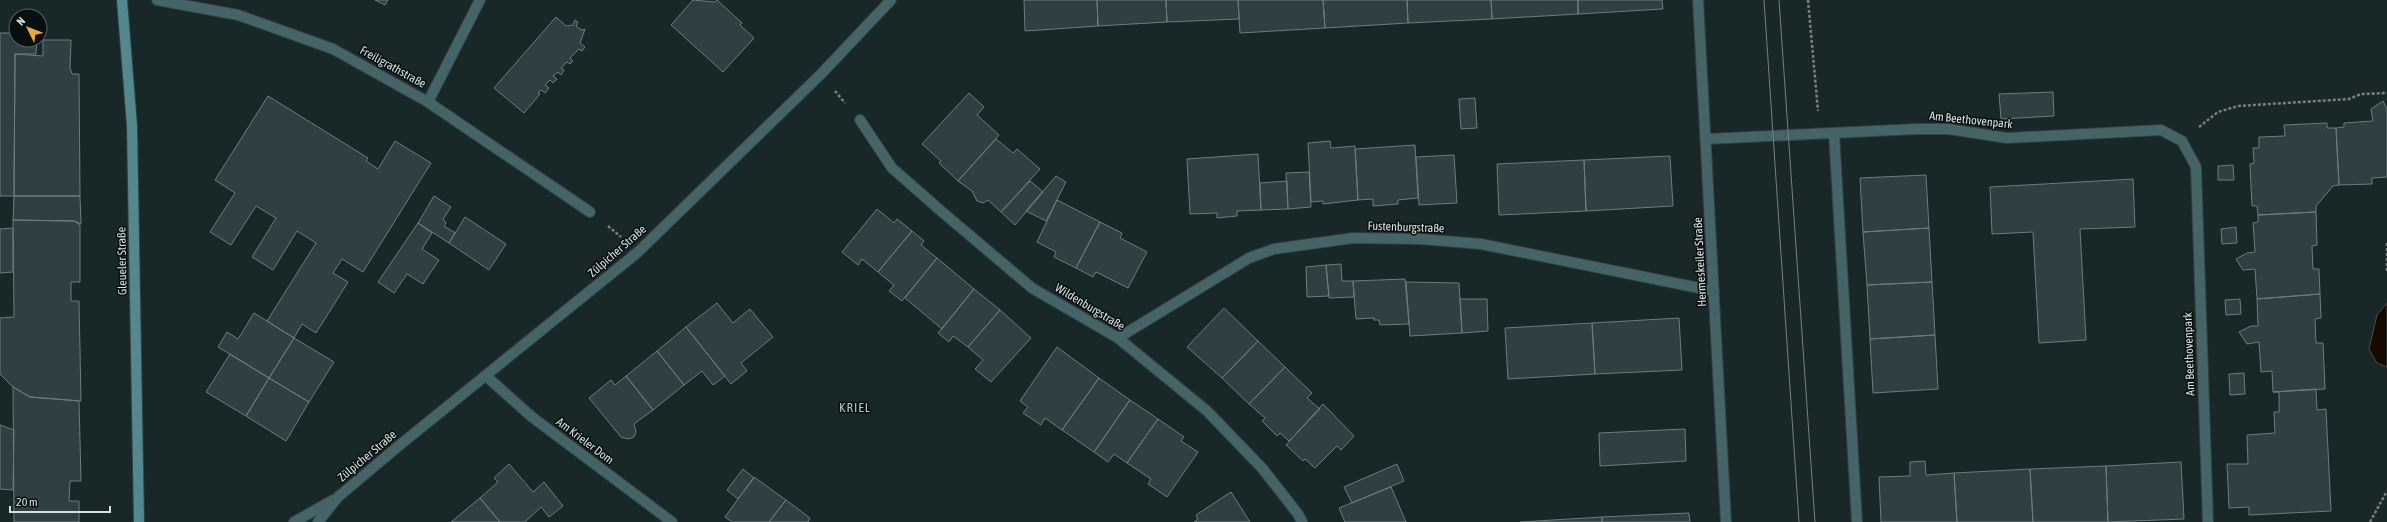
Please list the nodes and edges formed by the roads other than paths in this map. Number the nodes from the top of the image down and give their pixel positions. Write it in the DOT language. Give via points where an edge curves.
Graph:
graph roads {
  1 [pos="122,0"];
  2 [pos="157,0"];
  3 [pos="480,0"];
  4 [pos="891,0"];
  5 [pos="1698,0"];
  6 [pos="428,102"];
  7 [pos="860,120"];
  8 [pos="1834,133"];
  9 [pos="1707,139"];
  10 [pos="590,212"];
  11 [pos="1714,291"];
  12 [pos="1118,338"];
  13 [pos="486,376"];
  14 [pos="338,497"];
  15 [pos="139,522"];
  16 [pos="294,522"];
  17 [pos="318,522"];
  18 [pos="672,522"];
  19 [pos="1302,522"];
  20 [pos="1726,522"];
  21 [pos="1857,522"];
  22 [pos="2208,522"];
  1 -- 15 [label="main road, Gleueler Straße" via="132,126"];
  2 -- 6 [label="street, Freiligrathstraße" via="238,15 333,49"];
  3 -- 6 [label="street"];
  4 -- 13 [label="street, Zülpicher Straße" via="821,74 638,252"];
  5 -- 9 [label="street, Hermeskeiler Straße"];
  6 -- 10 [label="street, Freiligrathstraße"];
  7 -- 12 [label="street, Wildenburgstraße" via="892,168 1032,288"];
  8 -- 9 [label="street, Am Beethovenpark"];
  8 -- 21 [label="street"];
  8 -- 22 [label="street, Am Beethovenpark" via="1948,129 2007,138 2161,130 2182,141 2196,167"];
  9 -- 11 [label="street, Hermeskeiler Straße"];
  11 -- 12 [label="street, Fustenburgstraße" via="1481,244 1420,239 1353,238 1274,249 1249,258"];
  11 -- 20 [label="street, Hermeskeiler Straße"];
  12 -- 19 [label="street, Wildenburgstraße" via="1207,411 1262,468"];
  13 -- 14 [label="street, Zülpicher Straße"];
  13 -- 18 [label="street, Am Krieler Dom" via="532,417"];
  14 -- 16 [label="street, Zülpicher Straße"];
  14 -- 17 [label="street, Zülpicher Straße"];
}
